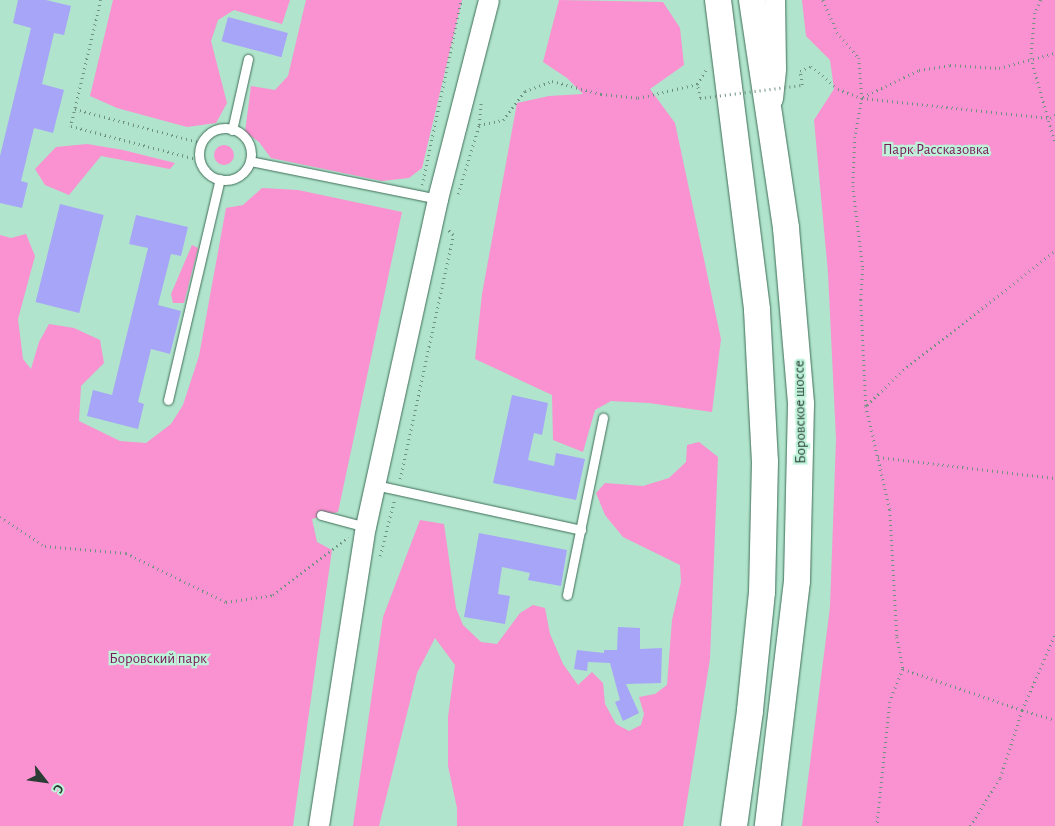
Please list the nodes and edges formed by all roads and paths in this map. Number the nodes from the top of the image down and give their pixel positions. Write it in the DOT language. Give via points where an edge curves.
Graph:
graph roads {
  1 [pos="100,0"];
  2 [pos="489,0"];
  3 [pos="718,0"];
  4 [pos="752,0"];
  5 [pos="774,0"];
  6 [pos="824,0"];
  7 [pos="1041,0"];
  8 [pos="1055,53"];
  9 [pos="1031,58"];
  10 [pos="248,60"];
  11 [pos="482,97"];
  12 [pos="862,98"];
  13 [pos="75,109"];
  14 [pos="1055,115"];
  15 [pos="1050,118"];
  16 [pos="771,123"];
  17 [pos="479,126"];
  18 [pos="232,130"];
  19 [pos="1055,142"];
  20 [pos="202,143"];
  21 [pos="200,160"];
  22 [pos="250,162"];
  23 [pos="220,180"];
  24 [pos="447,200"];
  25 [pos="444,226"];
  26 [pos="1055,251"];
  27 [pos="168,400"];
  28 [pos="866,406"];
  29 [pos="603,418"];
  30 [pos="878,457"];
  31 [pos="1055,478"];
  32 [pos="374,485"];
  33 [pos="397,490"];
  34 [pos="321,515"];
  35 [pos="0,516"];
  36 [pos="581,530"];
  37 [pos="359,531"];
  38 [pos="378,564"];
  39 [pos="567,595"];
  40 [pos="1055,634"];
  41 [pos="903,669"];
  42 [pos="1022,710"];
  43 [pos="1055,720"];
  44 [pos="318,826"];
  45 [pos="734,826"];
  46 [pos="768,826"];
  47 [pos="877,826"];
  48 [pos="970,826"];
  1 -- 13 [label="path"];
  2 -- 24 [label="street"];
  3 -- 45 [label="main road" via="757,310 765,461 762,592"];
  4 -- 16 [label="main road, Боровское шоссе"];
  5 -- 16 [label="street" via="776,68"];
  6 -- 12 [label="path" via="836,32 859,58"];
  7 -- 9 [label="path" via="1035,13"];
  8 -- 9 [label="path"];
  9 -- 12 [label="path" via="999,68 950,65 919,70"];
  9 -- 15 [label="path"];
  10 -- 18 [label="lane"];
  11 -- 17 [label="path"];
  12 -- 15 [label="path"];
  12 -- 17 [label="path, bridge" via="838,90 811,66 800,71 802,85 700,98 697,84 638,98 601,94 552,81 524,91 504,120"];
  12 -- 28 [label="path" via="853,186 863,269 861,300"];
  13 -- 20 [label="path"];
  13 -- 21 [label="path" via="71,126"];
  14 -- 15 [label="path"];
  15 -- 19 [label="path"];
  16 -- 46 [label="main road, Боровское шоссе" via="790,260 801,428 796,587"];
  17 -- 24 [label="path" via="465,177"];
  18 -- 20 [label="lane" via="214,131"];
  18 -- 22 [label="lane" via="249,145"];
  20 -- 21 [label="lane"];
  21 -- 23 [label="lane" via="208,174"];
  22 -- 23 [label="lane" via="240,175"];
  22 -- 24 [label="lane"];
  23 -- 27 [label="lane"];
  24 -- 32 [label="street"];
  25 -- 33 [label="path" via="453,235"];
  26 -- 28 [label="path" via="903,370"];
  28 -- 30 [label="path"];
  29 -- 36 [label="lane"];
  30 -- 31 [label="path"];
  30 -- 41 [label="path" via="890,510 896,637"];
  32 -- 33 [label="lane"];
  32 -- 37 [label="street"];
  33 -- 36 [label="lane"];
  33 -- 38 [label="path"];
  34 -- 37 [label="lane"];
  35 -- 37 [label="path" via="45,546 126,553 226,602 273,595"];
  36 -- 39 [label="lane"];
  37 -- 44 [label="street"];
  40 -- 42 [label="path"];
  41 -- 42 [label="path"];
  41 -- 47 [label="path" via="890,702"];
  42 -- 43 [label="path"];
  42 -- 48 [label="path" via="1000,778"];
}
